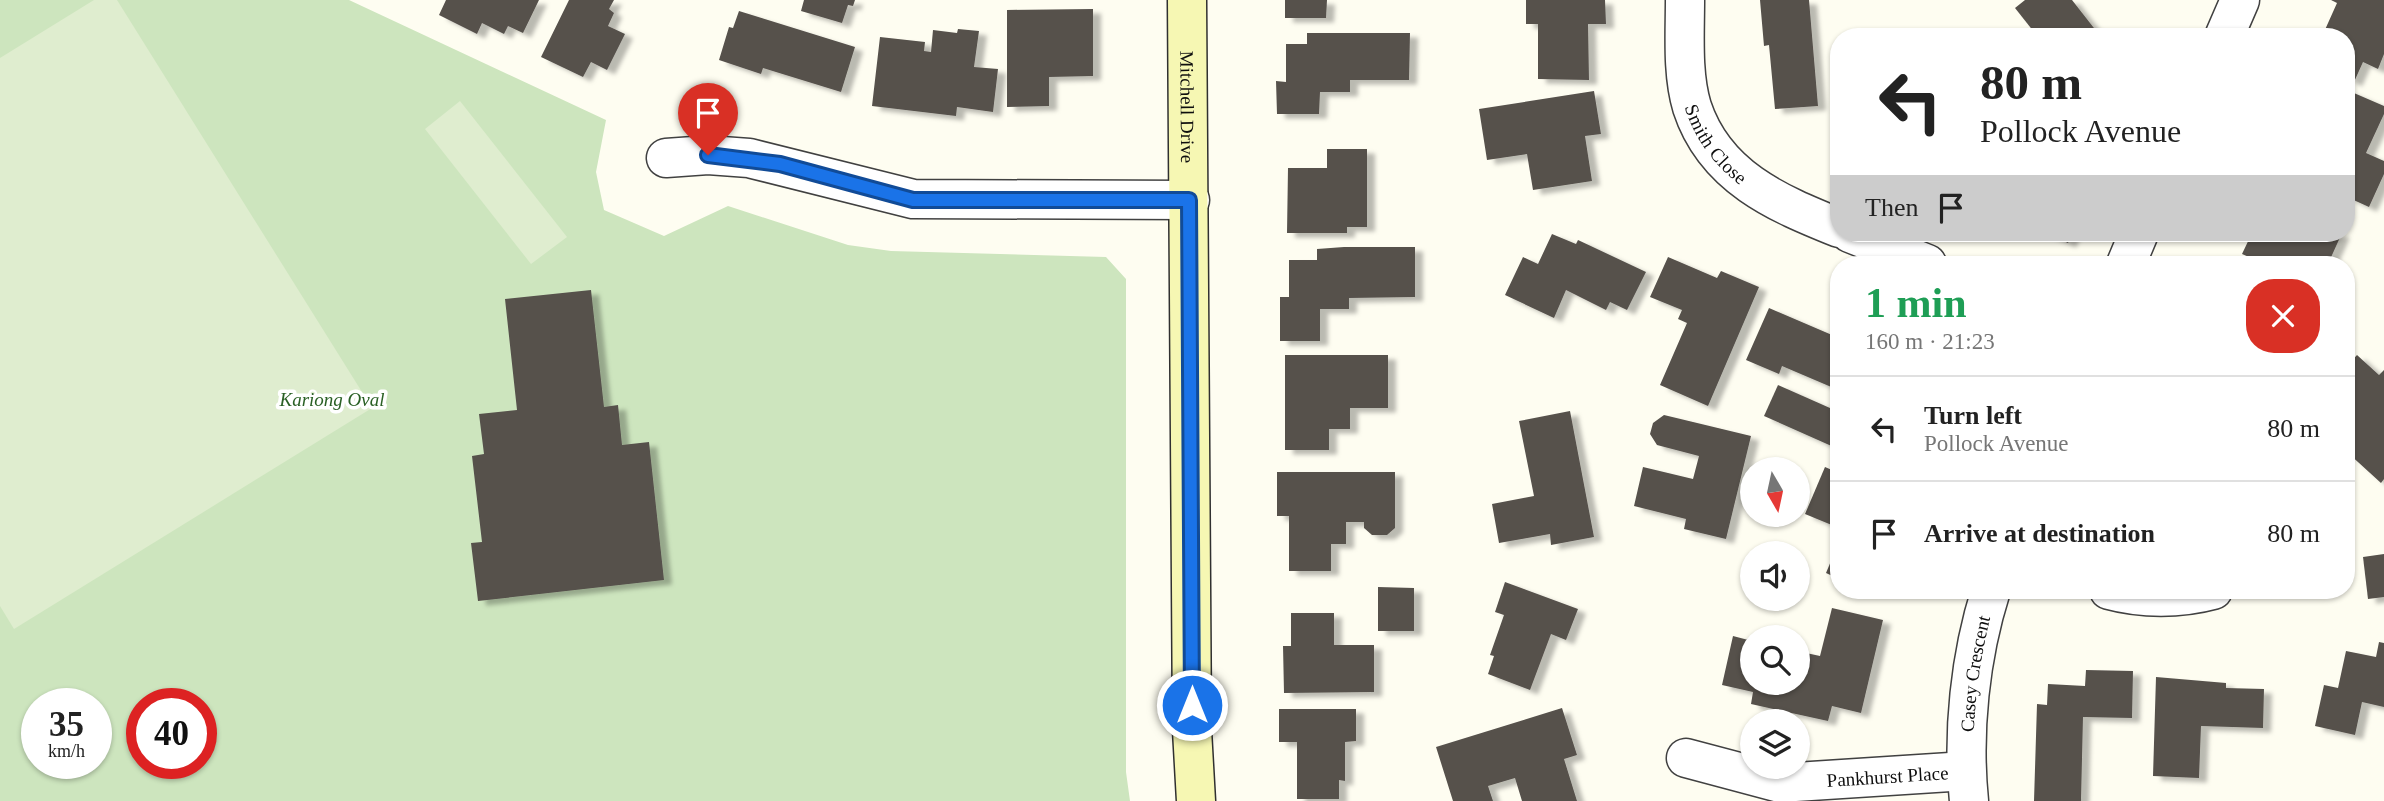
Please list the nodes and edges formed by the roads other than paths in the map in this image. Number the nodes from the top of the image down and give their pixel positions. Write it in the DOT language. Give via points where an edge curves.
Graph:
graph roads {
  1 [pos="1187,0"];
  2 [pos="1685,0"];
  3 [pos="2240,0"];
  4 [pos="2228,28"];
  5 [pos="666,158"];
  6 [pos="1189,200"];
  7 [pos="1830,224"];
  8 [pos="1872,242"];
  9 [pos="1907,256"];
  10 [pos="1989,599"];
  11 [pos="1686,758"];
  12 [pos="1968,786"];
  13 [pos="1196,801"];
  1 -- 6 [label="street, Mitchell Drive"];
  2 -- 7 [label="street, Smith Close" via="1685,55 1692,106 1709,144 1746,184"];
  3 -- 4 [label="street"];
  5 -- 6 [label="street" via="750,158 913,200"];
  6 -- 13 [label="street, Mitchell Drive"];
  8 -- 9 [label="street"];
  10 -- 12 [label="street, Casey Crescent" via="1979,631"];
  11 -- 12 [label="street, Pankhurst Place" via="1780,783"];
}
